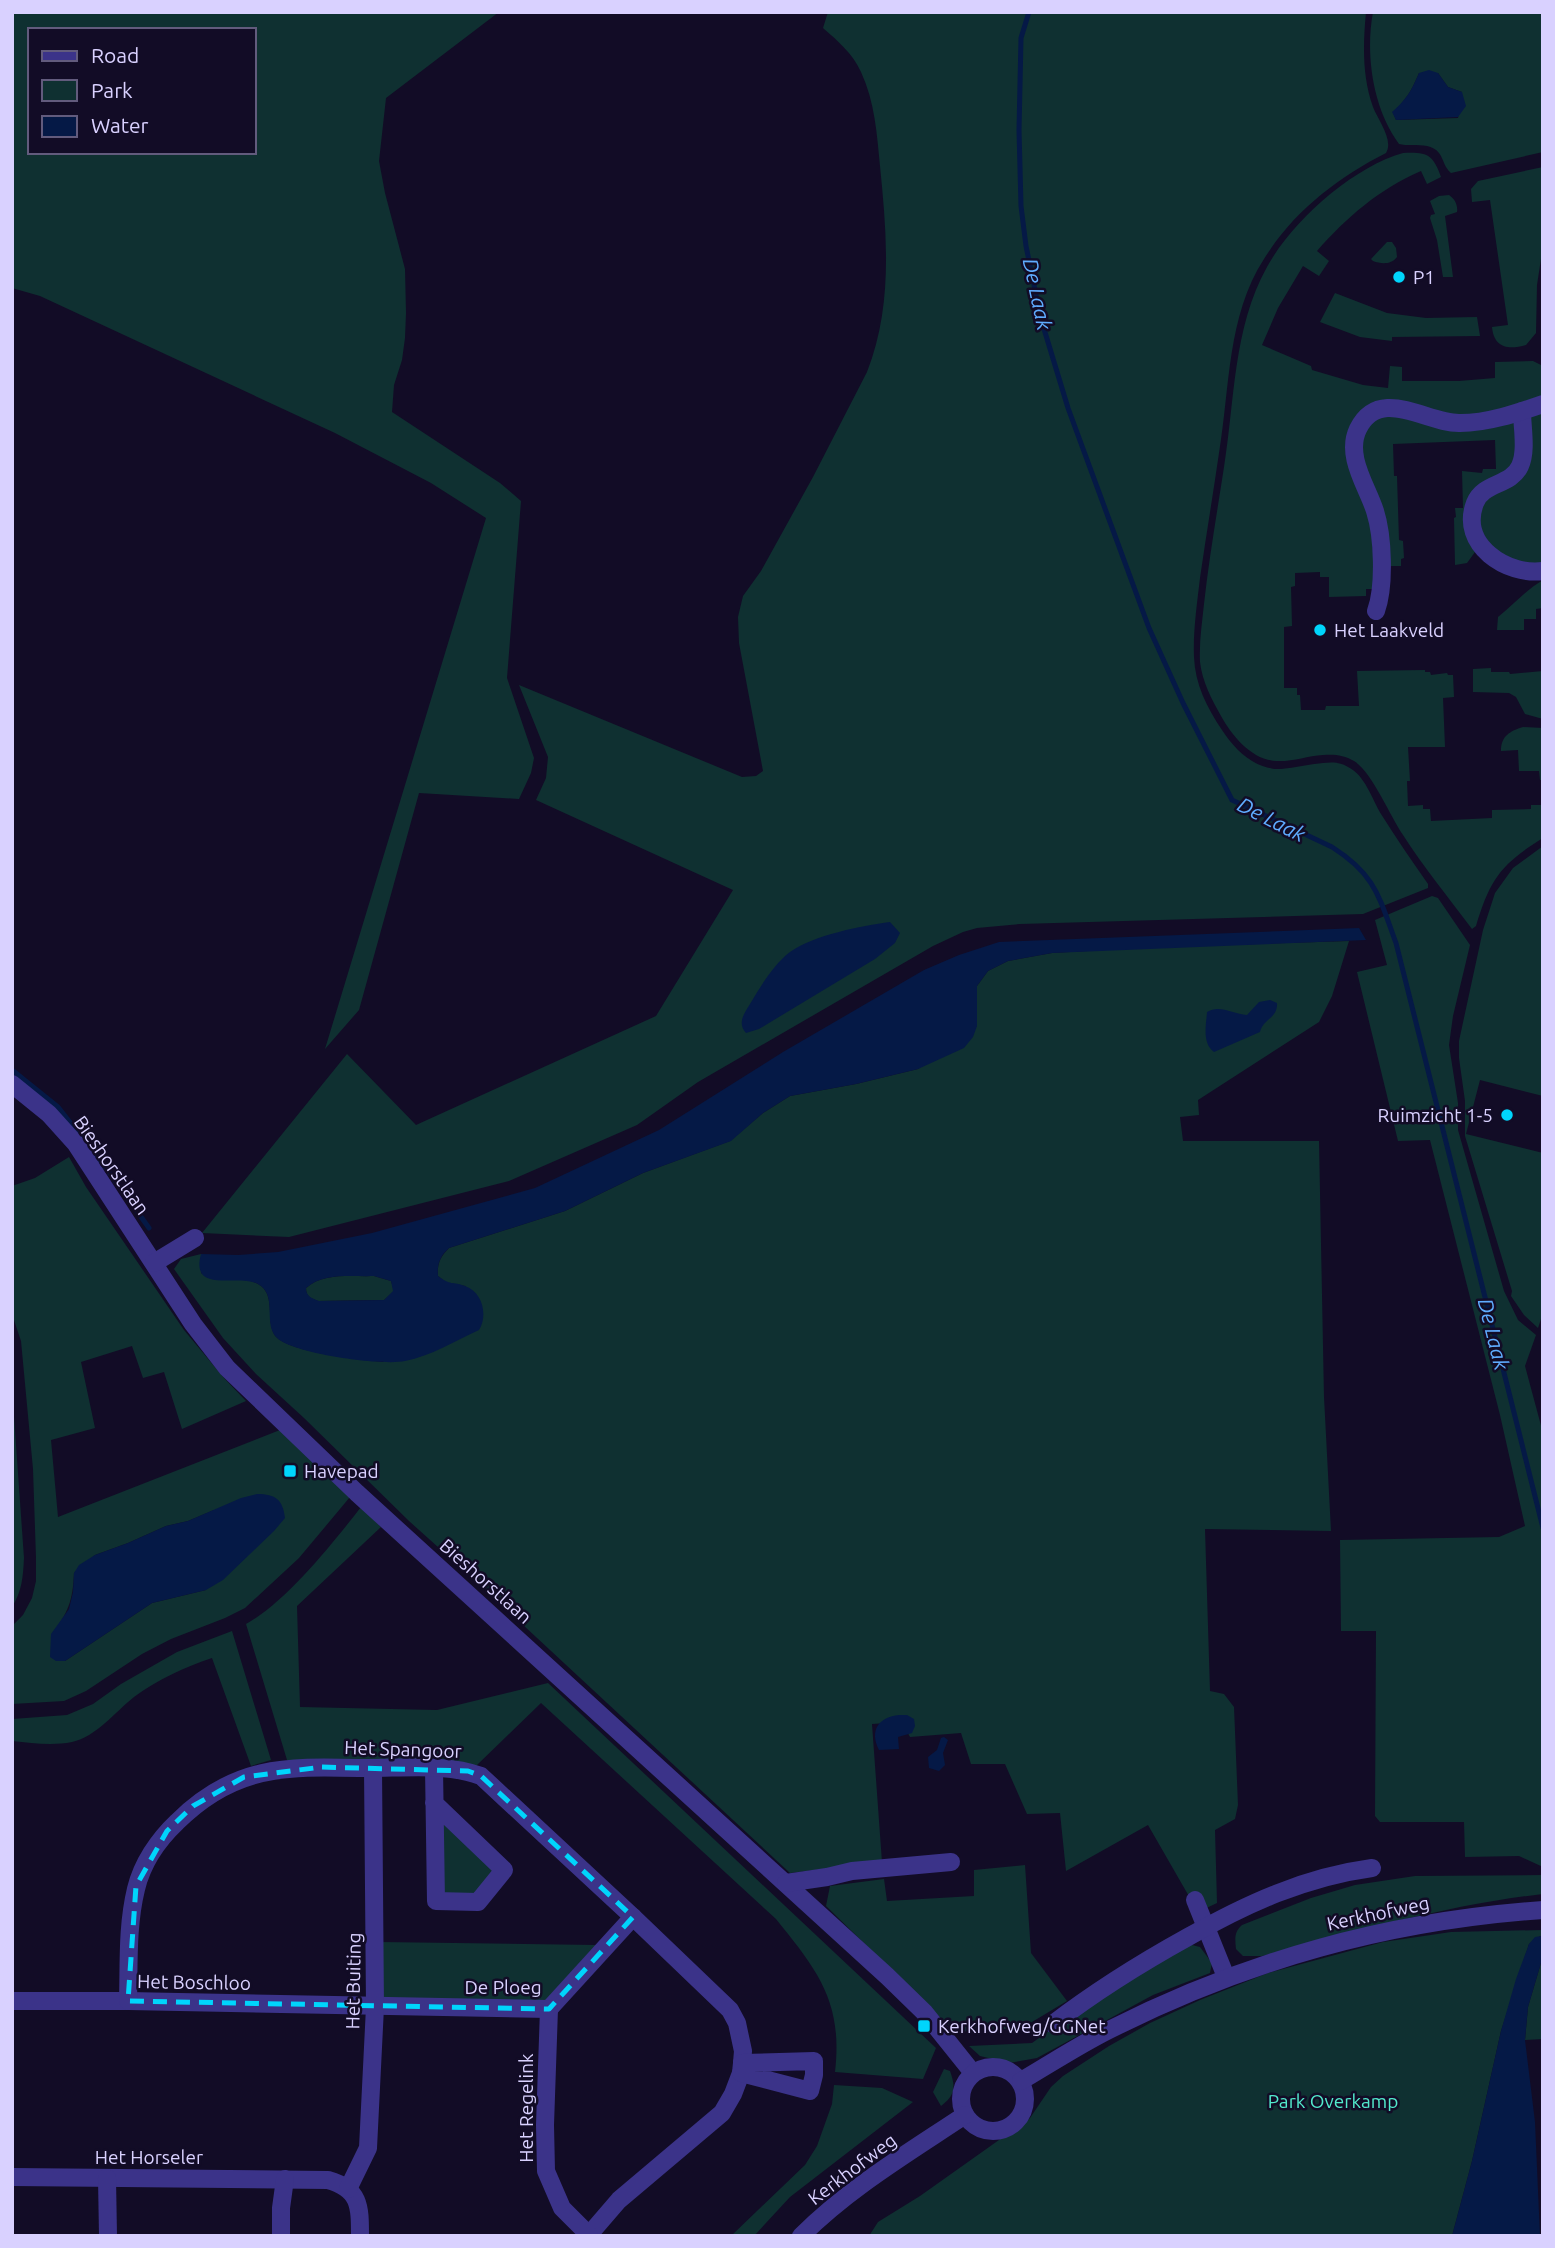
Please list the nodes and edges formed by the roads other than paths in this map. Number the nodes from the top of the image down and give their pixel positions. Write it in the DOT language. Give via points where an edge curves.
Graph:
graph roads {
  1 [pos="1543,404"];
  2 [pos="1522,411"];
  3 [pos="1543,571"];
  4 [pos="1376,611"];
  5 [pos="12,1084"];
  6 [pos="195,1238"];
  7 [pos="154,1263"];
  8 [pos="373,1768"];
  9 [pos="434,1768"];
  10 [pos="434,1806"];
  11 [pos="951,1862"];
  12 [pos="1372,1868"];
  13 [pos="827,1877"];
  14 [pos="786,1884"];
  15 [pos="1195,1900"];
  16 [pos="815,1910"];
  17 [pos="1543,1910"];
  18 [pos="633,1917"];
  19 [pos="1206,1927"];
  20 [pos="1227,1977"];
  21 [pos="12,2001"];
  22 [pos="128,2001"];
  23 [pos="374,2007"];
  24 [pos="549,2009"];
  25 [pos="1053,2024"];
  26 [pos="973,2073"];
  27 [pos="1021,2081"];
  28 [pos="965,2115"];
  29 [pos="12,2177"];
  30 [pos="107,2178"];
  31 [pos="285,2179"];
  32 [pos="348,2189"];
  33 [pos="588,2235"];
  34 [pos="108,2236"];
  35 [pos="281,2236"];
  36 [pos="360,2236"];
  37 [pos="801,2236"];
  1 -- 2 [label="street"];
  2 -- 3 [label="street" via="1521,465 1513,475 1481,493 1472,525 1478,541 1495,560 1514,570"];
  2 -- 4 [label="street" via="1458,424 1390,408 1364,419 1356,433 1354,454 1380,534"];
  5 -- 7 [label="street, Bieshorstlaan" via="76,1144"];
  6 -- 7 [label="street"];
  7 -- 14 [label="street, Bieshorstlaan" via="193,1324 267,1408"];
  8 -- 9 [label="street, Het Spangoor"];
  8 -- 22 [label="street, Het Spangoor" via="282,1768 244,1777 193,1806 167,1831 136,1886 130,1919"];
  8 -- 23 [label="street, Het Buiting"];
  9 -- 10 [label="street"];
  9 -- 18 [label="street, Het Spangoor" via="481,1776"];
  10 -- 10 [label="street" via="436,1901 478,1902 504,1870"];
  11 -- 13 [label="street"];
  12 -- 19 [label="street" via="1301,1884"];
  13 -- 14 [label="street"];
  13 -- 16 [label="street"];
  14 -- 16 [label="street, Bieshorstlaan"];
  15 -- 19 [label="street"];
  16 -- 26 [label="street, Bieshorstlaan" via="925,2013"];
  17 -- 20 [label="street, Kerkhofweg" via="1467,1916 1372,1933"];
  18 -- 24 [label="street, De Ploeg"];
  18 -- 33 [label="street, Het Spangoor" via="730,2010 743,2051 742,2068 722,2113 619,2200"];
  19 -- 20 [label="street"];
  19 -- 25 [label="street" via="1123,1974"];
  20 -- 27 [label="street, Kerkhofweg" via="1106,2031"];
  21 -- 22 [label="street, Het Boschloo"];
  22 -- 23 [label="street, Het Boschloo"];
  23 -- 24 [label="street, De Ploeg"];
  23 -- 32 [label="street, Het Buiting" via="368,2148"];
  24 -- 33 [label="street, Het Regelink" via="546,2171 562,2208"];
  26 -- 27 [label="street" via="999,2066"];
  26 -- 28 [label="street" via="963,2085 960,2100"];
  27 -- 28 [label="street" via="1024,2109 1004,2130 975,2126"];
  28 -- 37 [label="street, Kerkhofweg" via="867,2180"];
  29 -- 30 [label="street, Het Horseler"];
  30 -- 31 [label="street, Het Horseler"];
  30 -- 34 [label="street"];
  31 -- 32 [label="street, Het Horseler" via="328,2180"];
  31 -- 35 [label="street"];
  32 -- 36 [label="street" via="359,2207"];
}
